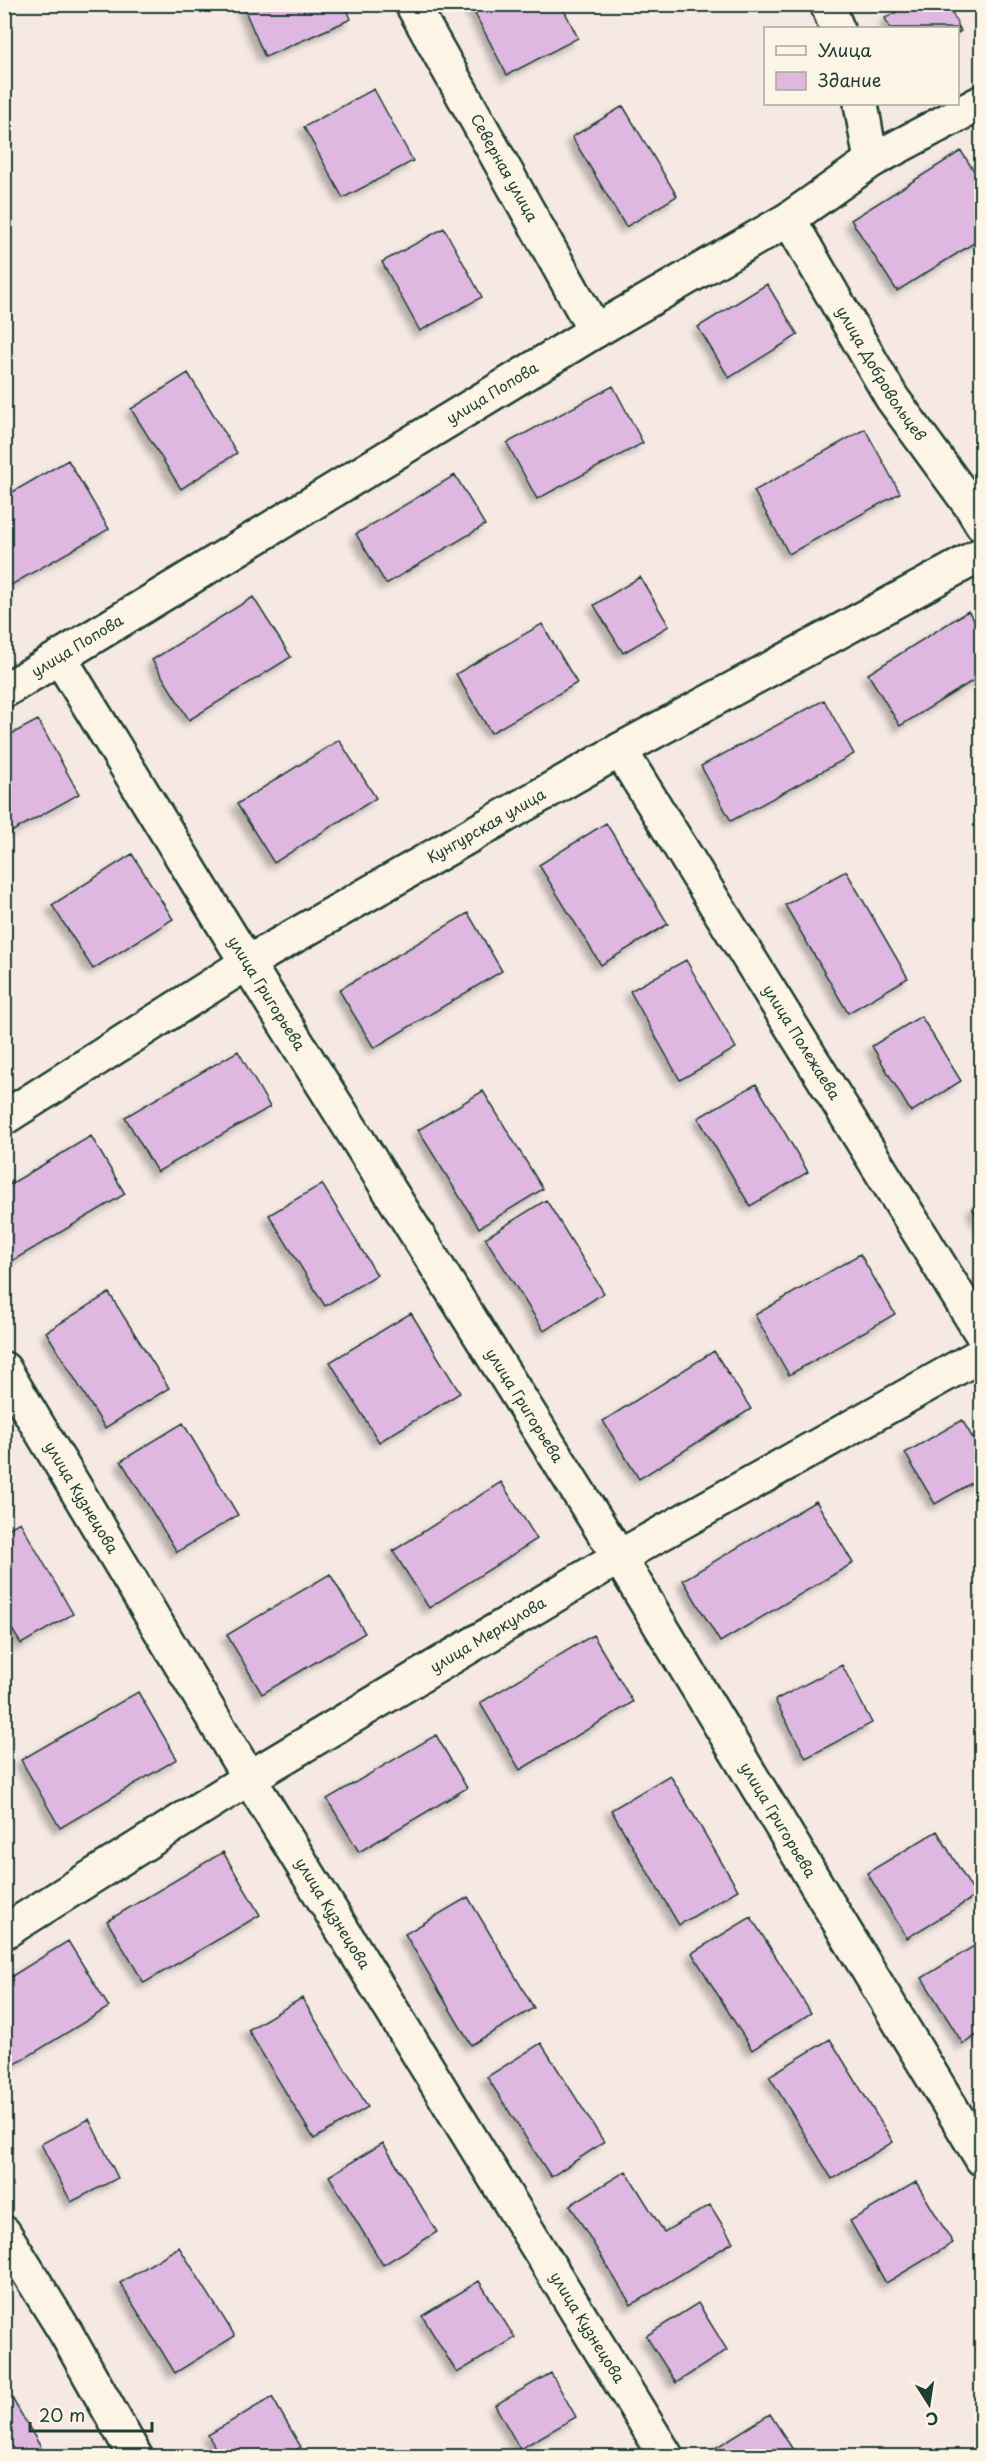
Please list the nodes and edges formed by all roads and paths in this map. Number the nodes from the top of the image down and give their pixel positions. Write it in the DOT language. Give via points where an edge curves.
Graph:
graph roads {
  1 [pos="412,4"];
  2 [pos="827,4"];
  3 [pos="837,27"];
  4 [pos="981,102"];
  5 [pos="861,105"];
  6 [pos="871,161"];
  7 [pos="789,219"];
  8 [pos="595,331"];
  9 [pos="981,524"];
  10 [pos="981,554"];
  11 [pos="60,658"];
  12 [pos="4,691"];
  13 [pos="620,750"];
  14 [pos="247,963"];
  15 [pos="4,1118"];
  16 [pos="981,1334"];
  17 [pos="981,1354"];
  18 [pos="4,1369"];
  19 [pos="620,1557"];
  20 [pos="249,1778"];
  21 [pos="4,1932"];
  22 [pos="981,2159"];
  23 [pos="4,2233"];
  24 [pos="135,2457"];
  25 [pos="666,2457"];
  1 -- 8 [label="street, Северная улица"];
  2 -- 3 [label="street"];
  4 -- 6 [label="street, улица Попова"];
  5 -- 6 [label="street"];
  6 -- 7 [label="street, улица Попова"];
  7 -- 8 [label="street, улица Попова"];
  7 -- 9 [label="street, улица Добровольцев" via="892,398"];
  8 -- 11 [label="street, улица Попова"];
  10 -- 13 [label="street, Кунгурская улица"];
  11 -- 12 [label="street, улица Попова"];
  11 -- 14 [label="street, улица Григорьева"];
  13 -- 14 [label="street, Кунгурская улица"];
  13 -- 16 [label="street, улица Полежаева"];
  14 -- 15 [label="street, Кунгурская улица"];
  14 -- 19 [label="street, улица Григорьева"];
  17 -- 19 [label="street, улица Меркулова"];
  18 -- 20 [label="street, улица Кузнецова"];
  19 -- 20 [label="street, улица Меркулова"];
  19 -- 22 [label="street, улица Григорьева"];
  20 -- 21 [label="street, улица Меркулова"];
  20 -- 25 [label="street, улица Кузнецова"];
  23 -- 24 [label="street" via="66,2332"];
}
